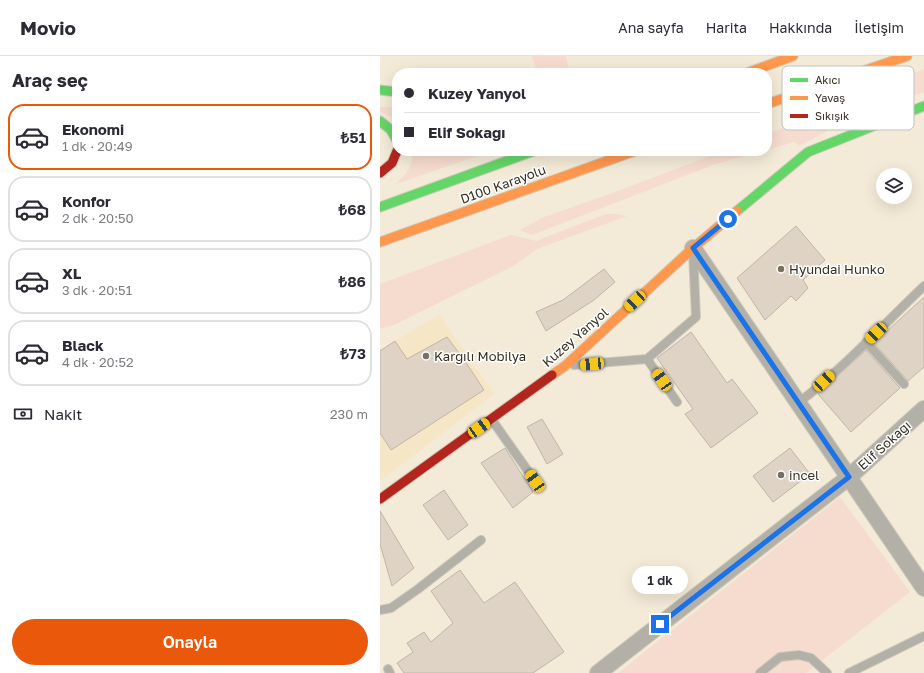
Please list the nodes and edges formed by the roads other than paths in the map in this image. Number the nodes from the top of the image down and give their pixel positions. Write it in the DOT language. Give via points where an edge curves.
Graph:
graph roads {
  1 [pos="793,56"];
  2 [pos="907,56"];
  3 [pos="878,66"];
  4 [pos="761,68"];
  5 [pos="380,90"];
  6 [pos="392,91"];
  7 [pos="782,99"];
  8 [pos="772,102"];
  9 [pos="924,106"];
  10 [pos="914,110"];
  11 [pos="380,121"];
  12 [pos="863,130"];
  13 [pos="392,131"];
  14 [pos="395,156"];
  15 [pos="520,156"];
  16 [pos="621,156"];
  17 [pos="380,173"];
  18 [pos="380,207"];
  19 [pos="380,242"];
  20 [pos="693,248"];
  21 [pos="924,286"];
  22 [pos="866,342"];
  23 [pos="647,359"];
  24 [pos="565,366"];
  25 [pos="904,384"];
  26 [pos="677,402"];
  27 [pos="798,402"];
  28 [pos="924,409"];
  29 [pos="492,419"];
  30 [pos="849,477"];
  31 [pos="535,481"];
  32 [pos="380,499"];
  33 [pos="481,540"];
  34 [pos="924,588"];
  35 [pos="380,610"];
  36 [pos="924,636"];
  37 [pos="598,673"];
  38 [pos="760,673"];
  39 [pos="827,673"];
  40 [pos="849,673"];
  1 -- 4 [label="main road"];
  2 -- 3 [label="main road"];
  5 -- 6 [label="main road"];
  7 -- 8 [label="main road"];
  9 -- 10 [label="main road, Kuzey Yanyol"];
  11 -- 13 [label="main road"];
  12 -- 20 [label="main road, Kuzey Yanyol" via="808,152"];
  14 -- 17 [label="main road" via="392,163"];
  15 -- 18 [label="main road, D100 Karayolu"];
  16 -- 19 [label="main road, D100 Karayolu"];
  20 -- 23 [label="lane" via="696,317"];
  20 -- 24 [label="main road, Kuzey Yanyol"];
  20 -- 27 [label="street"];
  21 -- 22 [label="lane"];
  22 -- 25 [label="lane"];
  22 -- 27 [label="lane" via="814,391"];
  23 -- 24 [label="lane"];
  23 -- 26 [label="lane"];
  24 -- 29 [label="main road, Kuzey Yanyol"];
  27 -- 30 [label="street"];
  28 -- 30 [label="street, Elif Sokağı"];
  29 -- 31 [label="lane"];
  29 -- 32 [label="main road, Kuzey Yanyol"];
  30 -- 34 [label="street"];
  30 -- 37 [label="street, Elif Sokağı"];
  33 -- 35 [label="lane" via="391,608"];
  36 -- 40 [label="lane"];
  38 -- 39 [label="lane" via="780,657 799,655 811,658"];
}
